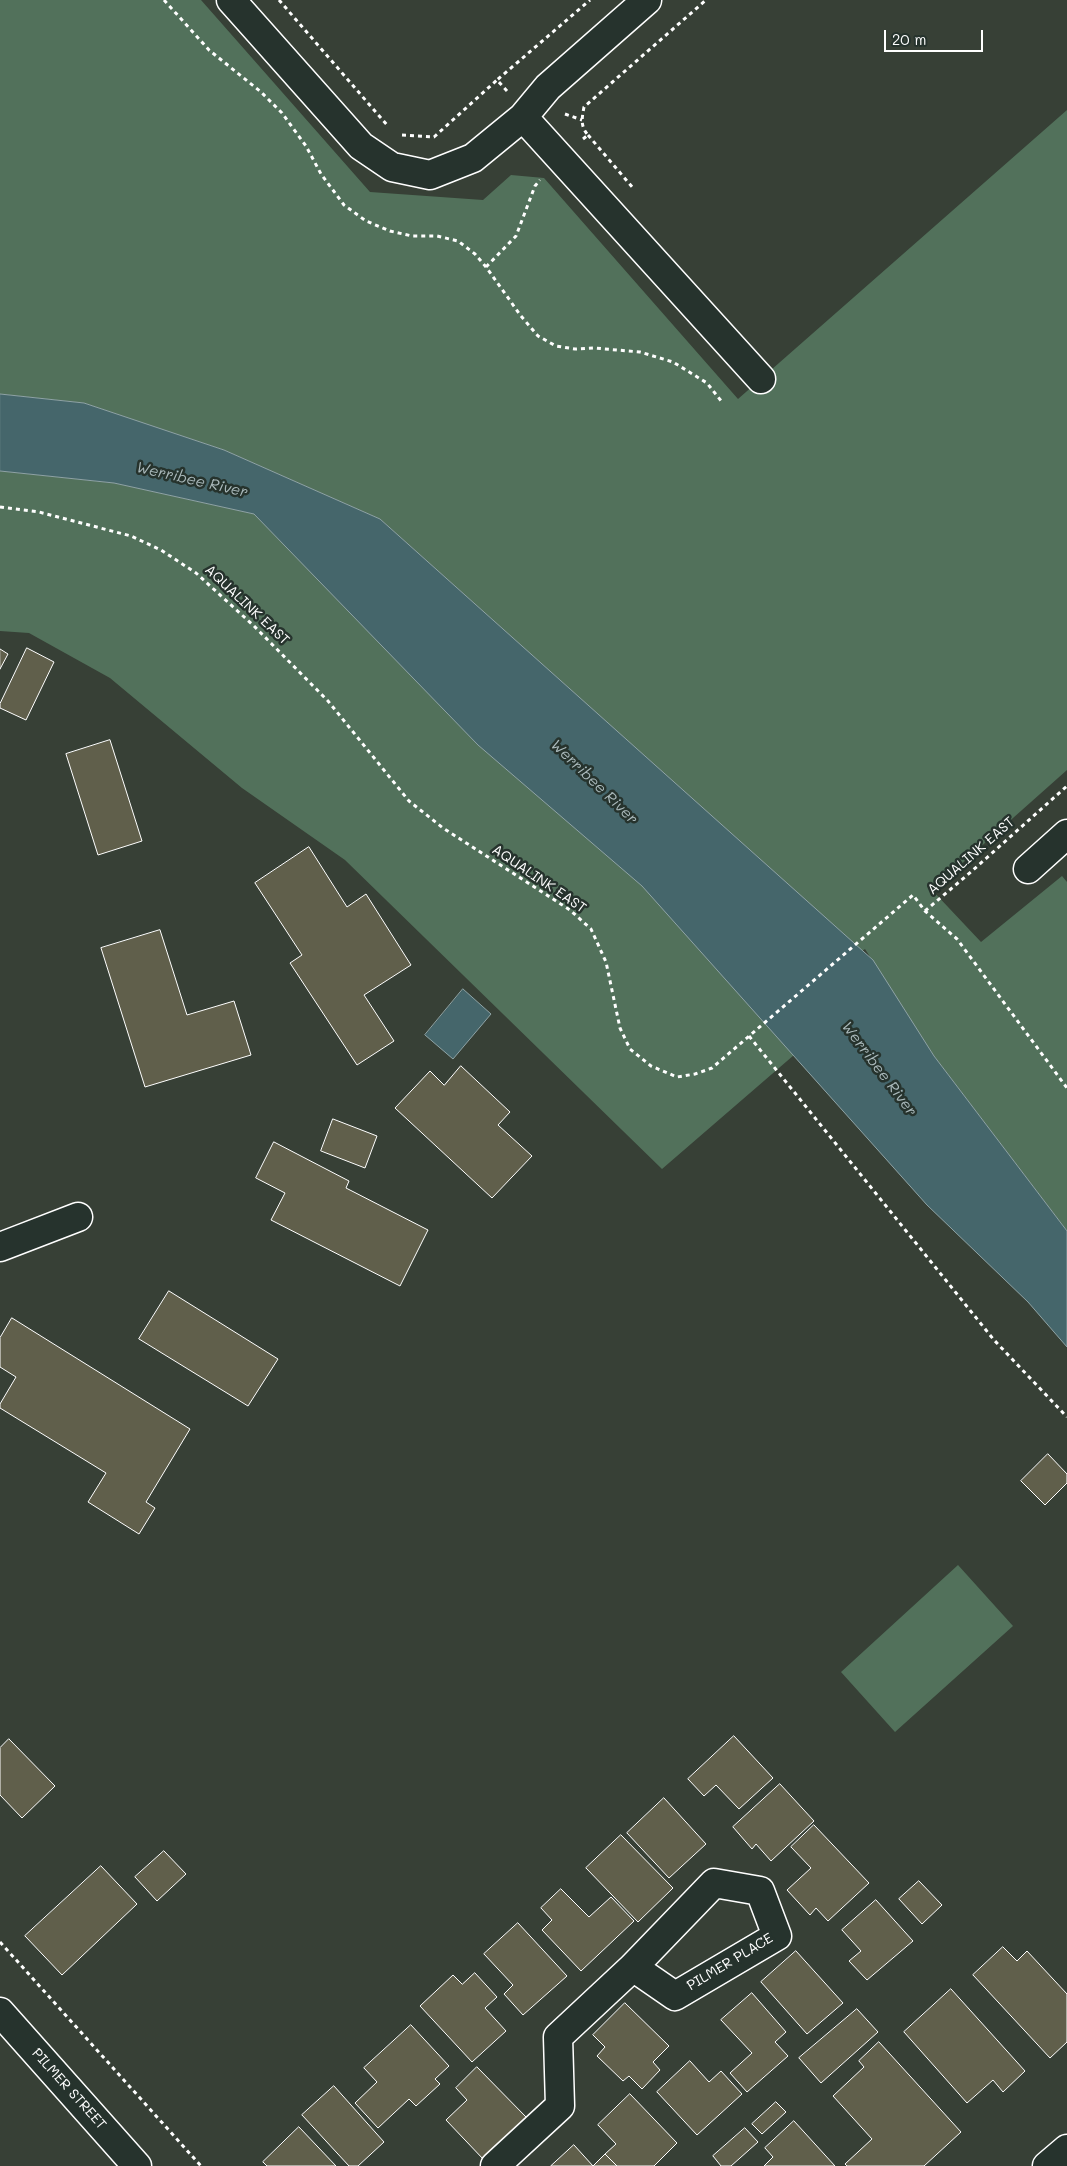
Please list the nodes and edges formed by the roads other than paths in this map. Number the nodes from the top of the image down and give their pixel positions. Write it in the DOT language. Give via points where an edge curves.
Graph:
graph roads {
  1 [pos="231,0"];
  2 [pos="646,0"];
  3 [pos="523,117"];
  4 [pos="761,379"];
  5 [pos="1067,834"];
  6 [pos="1028,869"];
  7 [pos="78,1216"];
  8 [pos="0,1247"];
  9 [pos="632,1967"];
  10 [pos="0,2012"];
  11 [pos="137,2166"];
  12 [pos="495,2166"];
  1 -- 3 [label="street" via="361,146 392,166 430,175 473,158"];
  2 -- 3 [label="street" via="548,87"];
  3 -- 4 [label="street"];
  5 -- 6 [label="street"];
  7 -- 8 [label="street"];
  9 -- 9 [label="street, PILMER PLACE" via="714,1883 760,1891 777,1936 674,1996"];
  9 -- 12 [label="street, PILMER PLACE" via="558,2037 560,2106"];
  10 -- 11 [label="street, PILMER STREET"];
}
